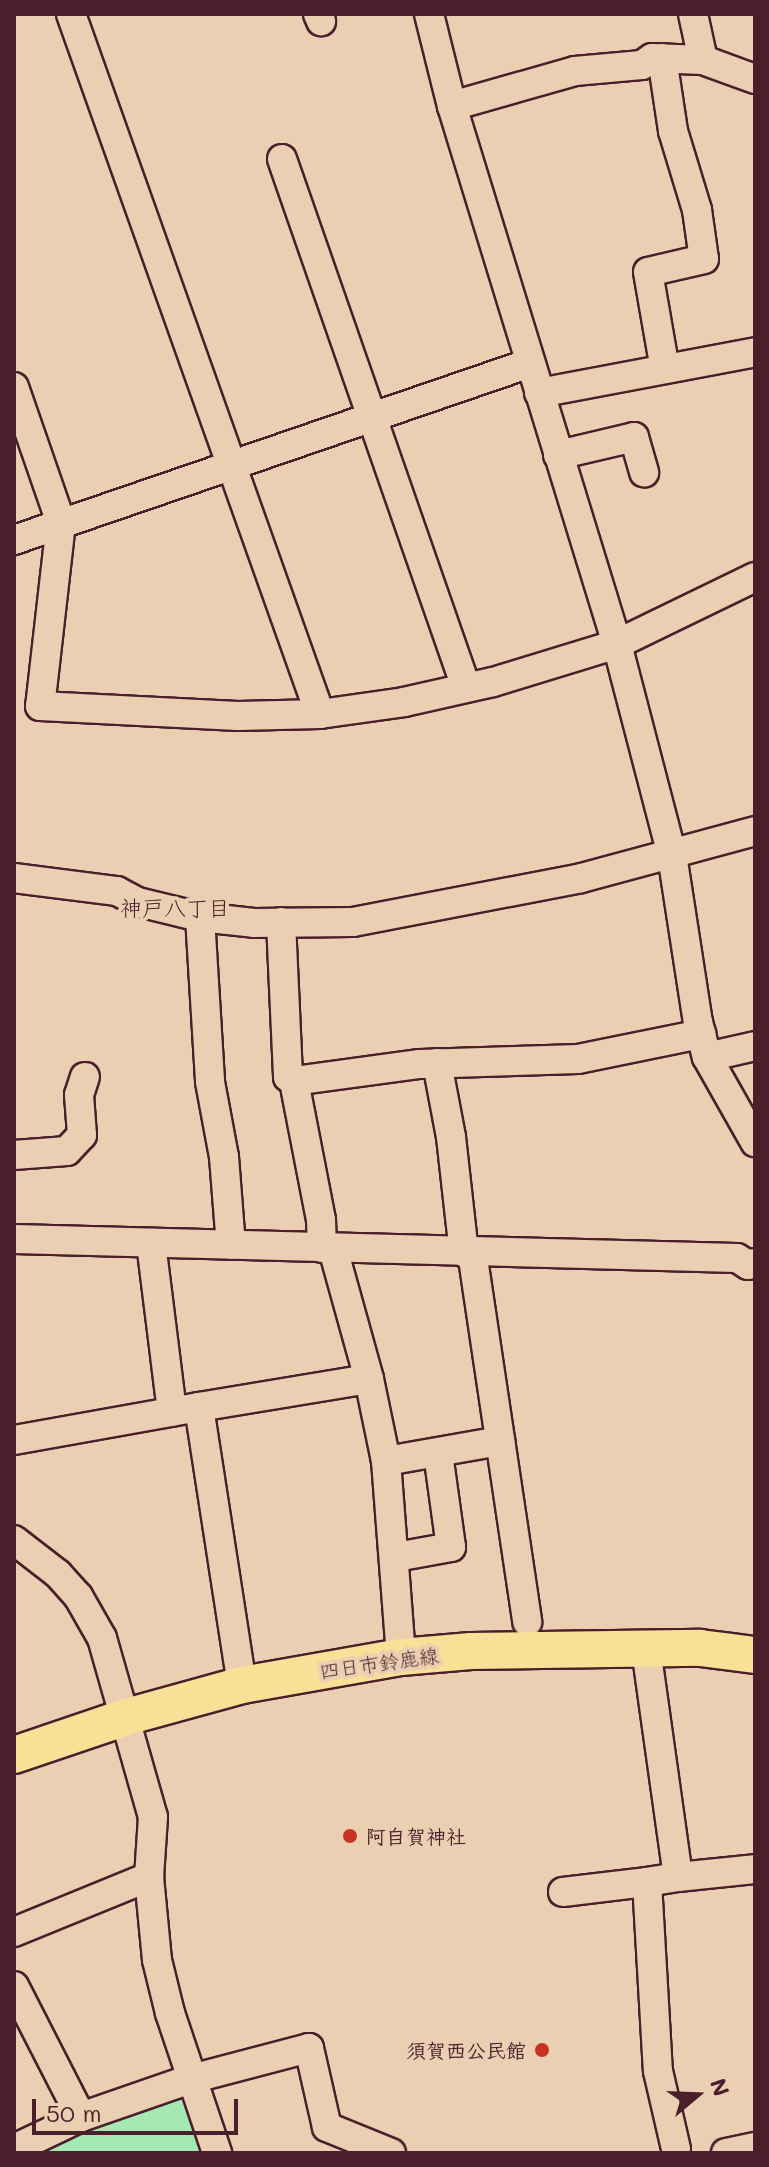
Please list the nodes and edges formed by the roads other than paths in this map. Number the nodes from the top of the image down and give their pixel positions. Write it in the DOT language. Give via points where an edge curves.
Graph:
graph roads {
  1 [pos="71,14"];
  2 [pos="429,14"];
  3 [pos="693,14"];
  4 [pos="703,60"];
  5 [pos="652,62"];
  6 [pos="755,79"];
  7 [pos="452,106"];
  8 [pos="282,159"];
  9 [pos="755,352"];
  10 [pos="530,363"];
  11 [pos="665,369"];
  12 [pos="14,387"];
  13 [pos="539,393"];
  14 [pos="373,416"];
  15 [pos="558,455"];
  16 [pos="232,463"];
  17 [pos="644,473"];
  18 [pos="61,523"];
  19 [pos="14,540"];
  20 [pos="755,577"];
  21 [pos="617,644"];
  22 [pos="466,687"];
  23 [pos="320,714"];
  24 [pos="755,831"];
  25 [pos="672,855"];
  26 [pos="14,878"];
  27 [pos="200,917"];
  28 [pos="281,922"];
  29 [pos="704,1045"];
  30 [pos="755,1046"];
  31 [pos="437,1063"];
  32 [pos="85,1077"];
  33 [pos="294,1081"];
  34 [pos="755,1142"];
  35 [pos="14,1155"];
  36 [pos="14,1239"];
  37 [pos="151,1243"];
  38 [pos="231,1245"];
  39 [pos="328,1249"];
  40 [pos="468,1252"];
  41 [pos="755,1263"];
  42 [pos="369,1379"];
  43 [pos="199,1407"];
  44 [pos="172,1412"];
  45 [pos="14,1440"];
  46 [pos="500,1441"];
  47 [pos="438,1453"];
  48 [pos="386,1461"];
  49 [pos="14,1540"];
  50 [pos="396,1557"];
  51 [pos="527,1622"];
  52 [pos="646,1649"];
  53 [pos="755,1655"];
  54 [pos="401,1657"];
  55 [pos="242,1685"];
  56 [pos="126,1717"];
  57 [pos="14,1755"];
  58 [pos="755,1869"];
  59 [pos="149,1877"];
  60 [pos="678,1877"];
  61 [pos="647,1882"];
  62 [pos="563,1892"];
  63 [pos="14,1932"];
  64 [pos="14,1986"];
  65 [pos="191,2079"];
  66 [pos="81,2117"];
  67 [pos="755,2147"];
  68 [pos="14,2149"];
  69 [pos="677,2152"];
  70 [pos="217,2153"];
  71 [pos="391,2153"];
  72 [pos="726,2153"];
  1 -- 16 [label="street"];
  2 -- 7 [label="street"];
  3 -- 4 [label="street"];
  4 -- 5 [label="street"];
  4 -- 6 [label="street"];
  5 -- 7 [label="street" via="575,71"];
  5 -- 11 [label="street" via="697,210 704,259 648,272"];
  7 -- 10 [label="street"];
  8 -- 14 [label="street"];
  9 -- 11 [label="street"];
  10 -- 13 [label="street"];
  10 -- 14 [label="street"];
  11 -- 13 [label="street"];
  12 -- 18 [label="street"];
  13 -- 15 [label="street"];
  14 -- 16 [label="street"];
  14 -- 22 [label="street"];
  15 -- 17 [label="street" via="634,437"];
  15 -- 21 [label="street"];
  16 -- 18 [label="street"];
  16 -- 23 [label="street"];
  18 -- 19 [label="street"];
  18 -- 23 [label="street" via="40,706 238,716"];
  20 -- 21 [label="street"];
  21 -- 22 [label="street"];
  21 -- 25 [label="street"];
  22 -- 23 [label="street"];
  24 -- 25 [label="street"];
  25 -- 28 [label="street" via="486,899 353,922"];
  25 -- 29 [label="street"];
  26 -- 27 [label="street" via="117,891 138,902"];
  27 -- 28 [label="street"];
  27 -- 38 [label="street" via="210,1082 224,1157"];
  28 -- 33 [label="street" via="288,1077"];
  29 -- 30 [label="street"];
  29 -- 31 [label="street" via="578,1059"];
  29 -- 34 [label="street"];
  31 -- 33 [label="street"];
  31 -- 40 [label="street"];
  32 -- 35 [label="street" via="79,1095 82,1135 67,1151"];
  33 -- 39 [label="street"];
  36 -- 37 [label="street"];
  37 -- 38 [label="street"];
  37 -- 44 [label="street"];
  38 -- 39 [label="street"];
  39 -- 40 [label="street"];
  39 -- 42 [label="street"];
  40 -- 41 [label="street" via="737,1258"];
  40 -- 46 [label="street"];
  42 -- 43 [label="street"];
  42 -- 48 [label="street"];
  43 -- 44 [label="street"];
  43 -- 55 [label="street"];
  44 -- 45 [label="street"];
  46 -- 47 [label="street"];
  46 -- 51 [label="street"];
  47 -- 48 [label="street"];
  47 -- 50 [label="street" via="451,1547"];
  48 -- 50 [label="street"];
  49 -- 56 [label="street" via="58,1574 92,1616"];
  50 -- 54 [label="street"];
  52 -- 53 [label="main road, 四日市鈴鹿線"];
  52 -- 54 [label="main road, 四日市鈴鹿線"];
  52 -- 60 [label="street"];
  54 -- 55 [label="main road, 四日市鈴鹿線"];
  55 -- 56 [label="main road, 四日市鈴鹿線"];
  56 -- 57 [label="main road, 四日市鈴鹿線"];
  56 -- 59 [label="street" via="153,1817"];
  58 -- 60 [label="street"];
  59 -- 63 [label="street"];
  59 -- 65 [label="street" via="157,1960"];
  60 -- 61 [label="street"];
  61 -- 62 [label="street"];
  61 -- 69 [label="street" via="658,2071"];
  64 -- 66 [label="street"];
  65 -- 66 [label="street"];
  65 -- 70 [label="street"];
  65 -- 71 [label="street" via="309,2048 327,2127"];
  66 -- 68 [label="street"];
  67 -- 72 [label="street"];
}
